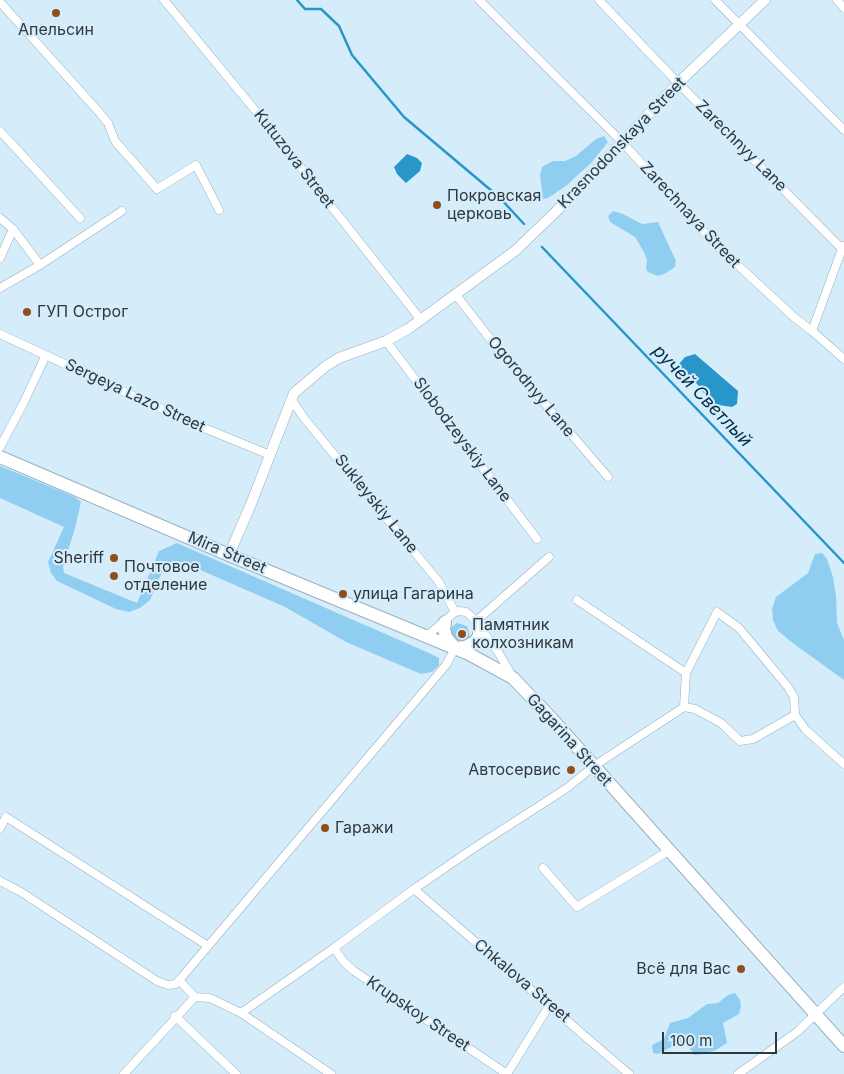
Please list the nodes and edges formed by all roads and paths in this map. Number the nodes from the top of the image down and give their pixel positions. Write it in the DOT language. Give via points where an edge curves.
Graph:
graph roads {
  1 [pos="164,0"];
  2 [pos="479,0"];
  3 [pos="599,0"];
  4 [pos="715,0"];
  5 [pos="765,0"];
  6 [pos="837,0"];
  7 [pos="0,2"];
  8 [pos="844,8"];
  9 [pos="739,25"];
  10 [pos="678,84"];
  11 [pos="844,130"];
  12 [pos="0,131"];
  13 [pos="622,142"];
  14 [pos="219,210"];
  15 [pos="122,211"];
  16 [pos="0,218"];
  17 [pos="80,218"];
  18 [pos="13,229"];
  19 [pos="3,243"];
  20 [pos="843,247"];
  21 [pos="0,258"];
  22 [pos="40,265"];
  23 [pos="0,288"];
  24 [pos="456,295"];
  25 [pos="421,320"];
  26 [pos="812,331"];
  27 [pos="0,334"];
  28 [pos="386,341"];
  29 [pos="46,355"];
  30 [pos="844,360"];
  31 [pos="291,400"];
  32 [pos="0,447"];
  33 [pos="270,455"];
  34 [pos="0,457"];
  35 [pos="608,477"];
  36 [pos="537,539"];
  37 [pos="228,555"];
  38 [pos="549,557"];
  39 [pos="577,600"];
  40 [pos="455,612"];
  41 [pos="445,622"];
  42 [pos="477,624"];
  43 [pos="427,636"];
  44 [pos="455,648"];
  45 [pos="686,673"];
  46 [pos="513,678"];
  47 [pos="684,707"];
  48 [pos="795,714"];
  49 [pos="844,764"];
  50 [pos="594,766"];
  51 [pos="0,828"];
  52 [pos="670,850"];
  53 [pos="542,868"];
  54 [pos="0,880"];
  55 [pos="414,889"];
  56 [pos="208,946"];
  57 [pos="334,948"];
  58 [pos="179,980"];
  59 [pos="844,987"];
  60 [pos="195,997"];
  61 [pos="549,1006"];
  62 [pos="241,1013"];
  63 [pos="815,1014"];
  64 [pos="176,1016"];
  65 [pos="844,1046"];
  66 [pos="124,1074"];
  67 [pos="236,1074"];
  68 [pos="332,1074"];
  69 [pos="507,1074"];
  70 [pos="629,1074"];
  71 [pos="738,1074"];
  1 -- 25 [label="street, Kutuzova Street"];
  2 -- 13 [label="street, Zarechnaya Street"];
  3 -- 10 [label="street, Zarechnyy Lane"];
  4 -- 9 [label="street"];
  5 -- 9 [label="street, Krasnodonskaya Street"];
  6 -- 8 [label="street"];
  7 -- 14 [label="street" via="99,112 116,141 157,189 196,165"];
  9 -- 10 [label="street, Krasnodonskaya Street"];
  9 -- 11 [label="street"];
  10 -- 13 [label="street, Krasnodonskaya Street"];
  10 -- 20 [label="street, Zarechnyy Lane"];
  12 -- 17 [label="street"];
  13 -- 24 [label="street, Krasnodonskaya Street" via="516,251"];
  13 -- 26 [label="street, Zarechnaya Street" via="716,245"];
  15 -- 22 [label="street"];
  16 -- 18 [label="street"];
  18 -- 19 [label="street"];
  18 -- 22 [label="street"];
  19 -- 21 [label="street"];
  20 -- 26 [label="street"];
  22 -- 23 [label="street"];
  24 -- 25 [label="street, Krasnodonskaya Street"];
  24 -- 35 [label="street, Ogorodnyy Lane"];
  25 -- 28 [label="street, Krasnodonskaya Street"];
  26 -- 30 [label="street, Zarechnaya Street"];
  27 -- 29 [label="street, Sergeya Lazo Street"];
  28 -- 31 [label="street, Krasnodonskaya Street" via="339,358 300,387"];
  28 -- 36 [label="street, Slobodzeyskiy Lane"];
  29 -- 32 [label="street"];
  29 -- 33 [label="street, Sergeya Lazo Street" via="192,423"];
  31 -- 33 [label="street, Krasnodonskaya Street"];
  31 -- 40 [label="street, Sukleyskiy Lane" via="439,582"];
  33 -- 37 [label="street, Krasnodonskaya Street"];
  34 -- 37 [label="main road, Mira Street"];
  37 -- 43 [label="main road, Mira Street"];
  38 -- 42 [label="street"];
  39 -- 45 [label="street"];
  40 -- 41 [label="street"];
  40 -- 42 [label="street" via="466,612"];
  41 -- 43 [label="street"];
  41 -- 44 [label="main road" via="446,637"];
  42 -- 44 [label="main road" via="479,636 475,642"];
  42 -- 46 [label="street"];
  43 -- 44 [label="main road, Mira Street"];
  44 -- 46 [label="main road, Gagarina Street"];
  44 -- 56 [label="street" via="446,665"];
  45 -- 47 [label="street"];
  45 -- 48 [label="street" via="717,612 739,628 788,687 794,697"];
  46 -- 50 [label="main road, Gagarina Street"];
  47 -- 48 [label="street" via="695,709 721,723 740,741 753,738"];
  47 -- 50 [label="street"];
  48 -- 49 [label="street" via="806,730"];
  50 -- 52 [label="main road, Gagarina Street"];
  50 -- 55 [label="street" via="567,788"];
  51 -- 56 [label="street" via="6,817"];
  52 -- 53 [label="street" via="577,907"];
  52 -- 63 [label="main road, Gagarina Street"];
  54 -- 58 [label="street" via="157,981 176,984"];
  55 -- 57 [label="street"];
  55 -- 61 [label="street, Chkalova Street"];
  56 -- 58 [label="street"];
  57 -- 62 [label="street"];
  57 -- 69 [label="street, Krupskoy Street" via="354,971"];
  58 -- 60 [label="street"];
  59 -- 63 [label="street"];
  60 -- 62 [label="street" via="210,998"];
  60 -- 64 [label="street"];
  61 -- 69 [label="street"];
  61 -- 70 [label="street, Chkalova Street"];
  62 -- 68 [label="street"];
  63 -- 65 [label="main road, Gagarina Street"];
  63 -- 71 [label="street" via="797,1032"];
  64 -- 66 [label="street"];
  64 -- 67 [label="street"];
}
